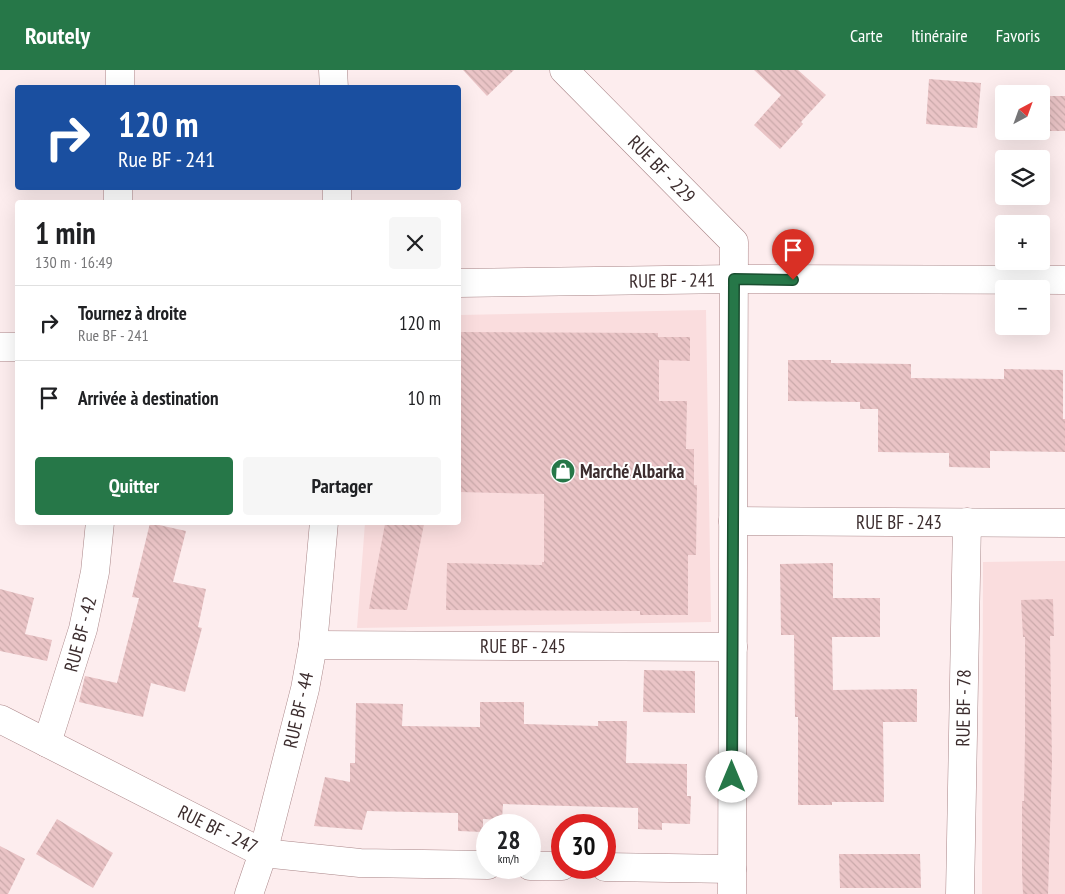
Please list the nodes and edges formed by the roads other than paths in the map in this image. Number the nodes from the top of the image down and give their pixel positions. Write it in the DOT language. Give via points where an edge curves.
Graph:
graph roads {
  1 [pos="120,70"];
  2 [pos="333,70"];
  3 [pos="564,70"];
  4 [pos="120,85"];
  5 [pos="334,85"];
  6 [pos="734,279"];
  7 [pos="1065,280"];
  8 [pos="461,283"];
  9 [pos="0,347"];
  10 [pos="15,347"];
  11 [pos="733,521"];
  12 [pos="967,522"];
  13 [pos="1065,523"];
  14 [pos="100,525"];
  15 [pos="324,525"];
  16 [pos="313,645"];
  17 [pos="732,647"];
  18 [pos="0,718"];
  19 [pos="47,743"];
  20 [pos="263,852"];
  21 [pos="476,865"];
  22 [pos="616,868"];
  23 [pos="732,882"];
  24 [pos="249,894"];
  25 [pos="960,894"];
  1 -- 4 [label="street"];
  2 -- 5 [label="street"];
  3 -- 6 [label="street, RUE BF - 229" via="734,242"];
  6 -- 7 [label="street, RUE BF - 241"];
  6 -- 8 [label="street, RUE BF - 241"];
  6 -- 11 [label="street, RUE BF - 229"];
  9 -- 10 [label="street"];
  11 -- 12 [label="street, RUE BF - 243"];
  11 -- 17 [label="street, RUE BF - 229"];
  12 -- 13 [label="street, RUE BF - 243"];
  12 -- 25 [label="street, RUE BF - 78"];
  14 -- 19 [label="street, RUE BF - 42" via="95,572 83,629"];
  15 -- 16 [label="street, RUE BF - 44"];
  16 -- 17 [label="street, RUE BF - 245"];
  16 -- 20 [label="street, RUE BF - 44"];
  17 -- 23 [label="street, RUE BF - 229"];
  18 -- 19 [label="street, RUE BF - 247"];
  19 -- 20 [label="street, RUE BF - 247"];
  20 -- 21 [label="street, RUE BF - 247" via="360,863"];
  20 -- 24 [label="street, RUE BF - 44"];
  22 -- 23 [label="street"];
}
